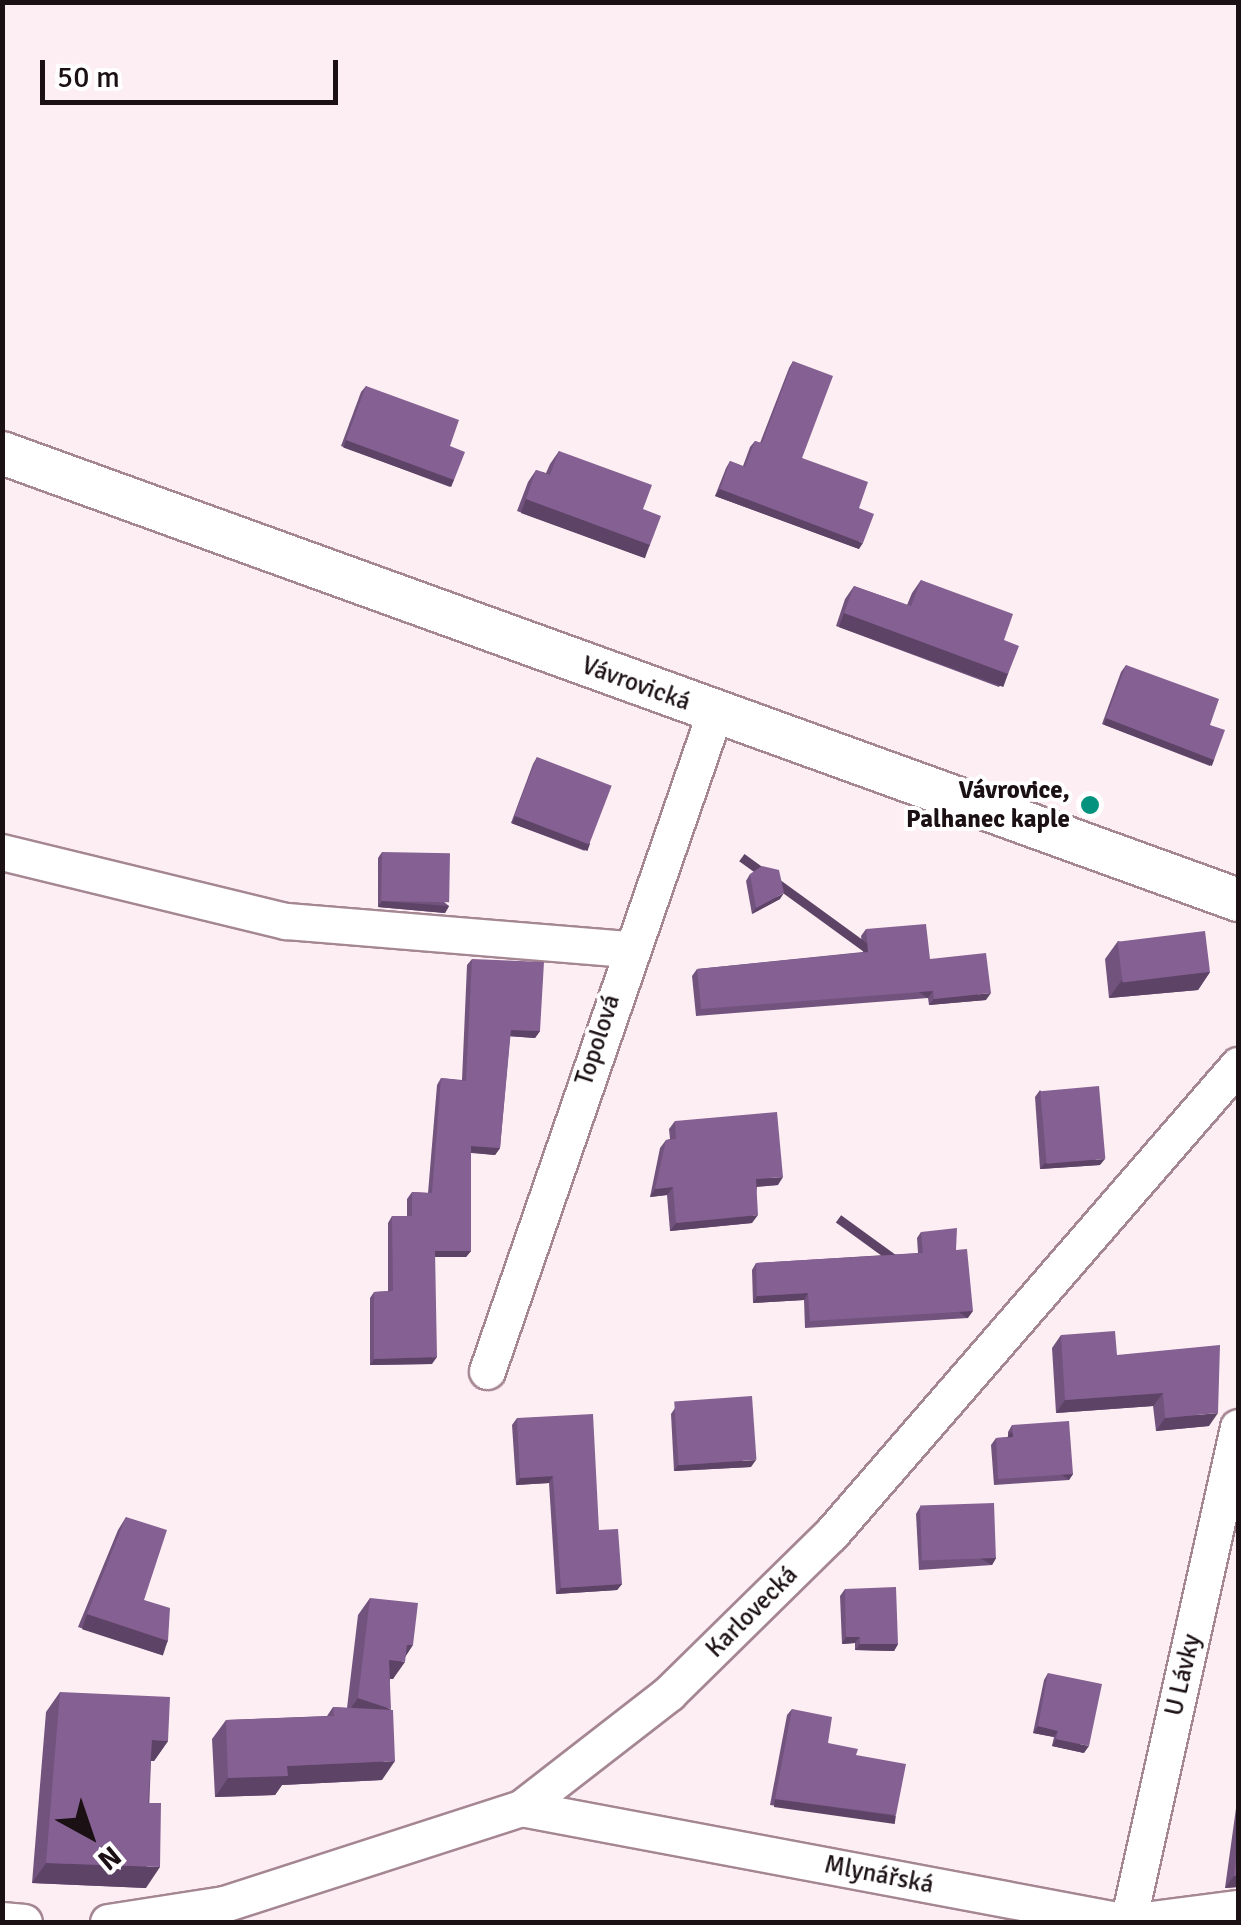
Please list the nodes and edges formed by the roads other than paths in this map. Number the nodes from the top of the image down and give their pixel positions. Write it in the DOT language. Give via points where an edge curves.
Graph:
graph roads {
  1 [pos="19,459"];
  2 [pos="715,712"];
  3 [pos="2,852"];
  4 [pos="1238,900"];
  5 [pos="628,949"];
  6 [pos="1238,1065"];
  7 [pos="488,1371"];
  8 [pos="1238,1427"];
  9 [pos="521,1808"];
  10 [pos="1238,1908"];
  11 [pos="2,1920"];
  12 [pos="24,1922"];
  13 [pos="108,1922"];
  14 [pos="1128,1922"];
  1 -- 2 [label="street, Vávrovická"];
  2 -- 4 [label="street, Vávrovická"];
  2 -- 5 [label="street, Topolová"];
  3 -- 5 [label="street" via="286,921"];
  5 -- 7 [label="street, Topolová"];
  6 -- 9 [label="street, Karlovecká" via="831,1534 670,1693"];
  8 -- 14 [label="street, U Lávky"];
  9 -- 13 [label="street, Karlovecká" via="224,1904"];
  9 -- 14 [label="street, Mlynářská"];
  10 -- 14 [label="street, Mlynářská"];
  11 -- 12 [label="street"];
}
